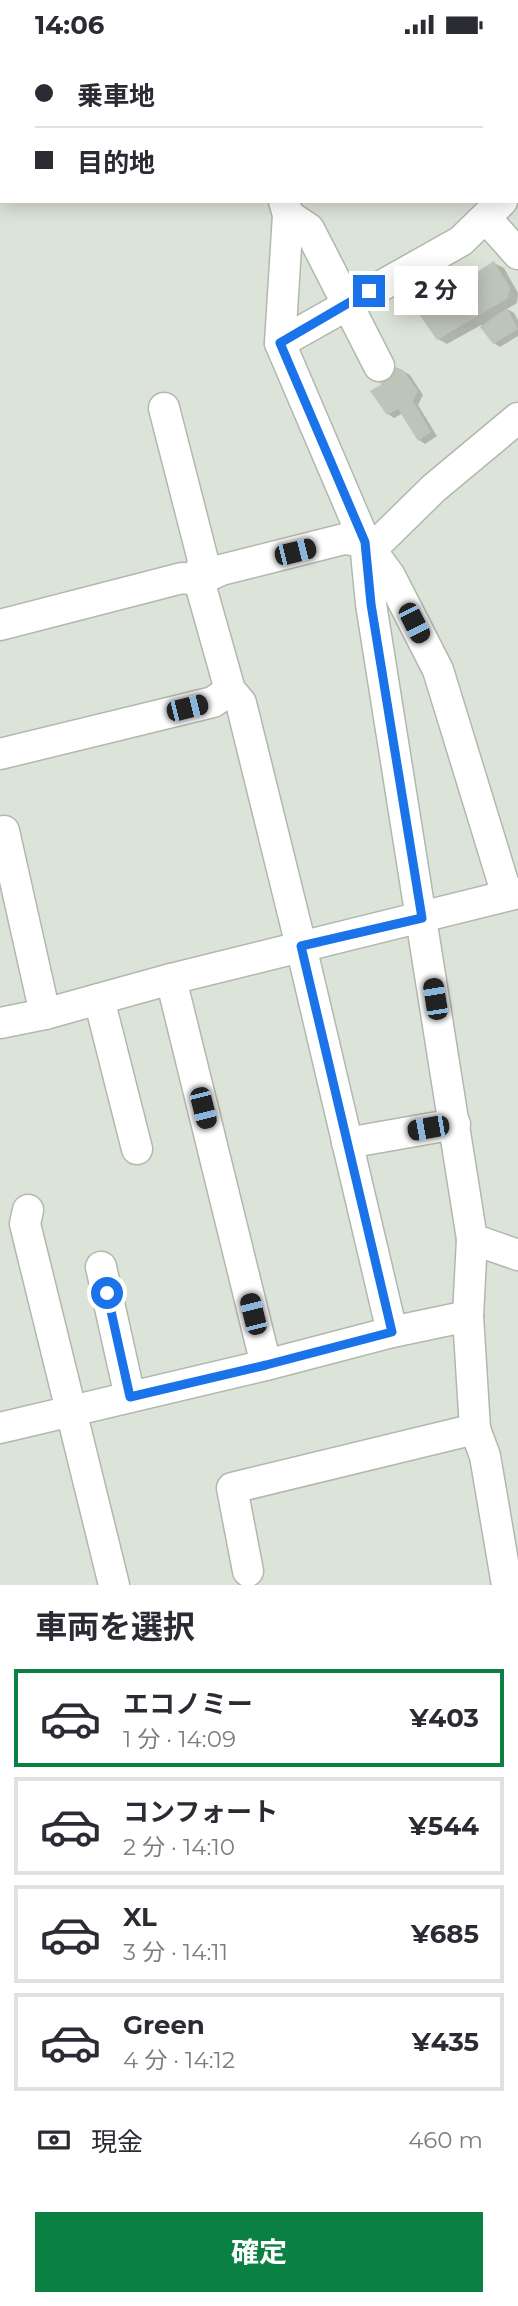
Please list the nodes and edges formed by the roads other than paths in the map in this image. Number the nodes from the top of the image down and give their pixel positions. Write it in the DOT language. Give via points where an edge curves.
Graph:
graph roads {
  1 [pos="286,208"];
  2 [pos="494,210"];
  3 [pos="518,254"];
  4 [pos="346,304"];
  5 [pos="280,343"];
  6 [pos="379,366"];
  7 [pos="164,408"];
  8 [pos="518,418"];
  9 [pos="365,542"];
  10 [pos="199,580"];
  11 [pos="0,625"];
  12 [pos="230,690"];
  13 [pos="0,754"];
  14 [pos="4,831"];
  15 [pos="512,894"];
  16 [pos="422,918"];
  17 [pos="301,946"];
  18 [pos="171,979"];
  19 [pos="99,999"];
  20 [pos="45,1014"];
  21 [pos="0,1023"];
  22 [pos="455,1123"];
  23 [pos="347,1143"];
  24 [pos="137,1149"];
  25 [pos="28,1210"];
  26 [pos="472,1238"];
  27 [pos="518,1255"];
  28 [pos="101,1267"];
  29 [pos="468,1316"];
  30 [pos="392,1332"];
  31 [pos="266,1365"];
  32 [pos="130,1397"];
  33 [pos="72,1412"];
  34 [pos="0,1428"];
  35 [pos="475,1429"];
  36 [pos="247,1571"];
  37 [pos="114,1585"];
  38 [pos="507,1585"];
  1 -- 4 [label="street" via="309,229"];
  1 -- 5 [label="street"];
  2 -- 3 [label="street"];
  2 -- 4 [label="street" via="461,241"];
  4 -- 5 [label="street"];
  4 -- 6 [label="street"];
  5 -- 9 [label="street"];
  7 -- 10 [label="street" via="203,560"];
  8 -- 9 [label="street" via="434,488 382,539"];
  9 -- 10 [label="street" via="344,539 221,570"];
  9 -- 15 [label="street" via="390,576 438,670"];
  9 -- 16 [label="street"];
  10 -- 11 [label="street" via="181,577"];
  10 -- 12 [label="street"];
  12 -- 13 [label="street" via="214,702"];
  12 -- 17 [label="street" via="241,703"];
  14 -- 20 [label="street"];
  15 -- 16 [label="street"];
  16 -- 17 [label="street"];
  16 -- 22 [label="street"];
  17 -- 18 [label="street"];
  17 -- 23 [label="street"];
  18 -- 19 [label="street"];
  18 -- 31 [label="street"];
  19 -- 20 [label="street"];
  19 -- 24 [label="street"];
  20 -- 21 [label="street"];
  22 -- 23 [label="street"];
  22 -- 26 [label="street"];
  23 -- 30 [label="street"];
  25 -- 33 [label="street" via="25,1224"];
  26 -- 27 [label="street"];
  26 -- 29 [label="street"];
  28 -- 32 [label="street"];
  29 -- 30 [label="street"];
  29 -- 35 [label="street"];
  30 -- 31 [label="street"];
  31 -- 32 [label="street"];
  32 -- 33 [label="street"];
  33 -- 34 [label="street"];
  33 -- 37 [label="street"];
  35 -- 36 [label="street" via="232,1488"];
  35 -- 38 [label="street" via="485,1456"];
}
